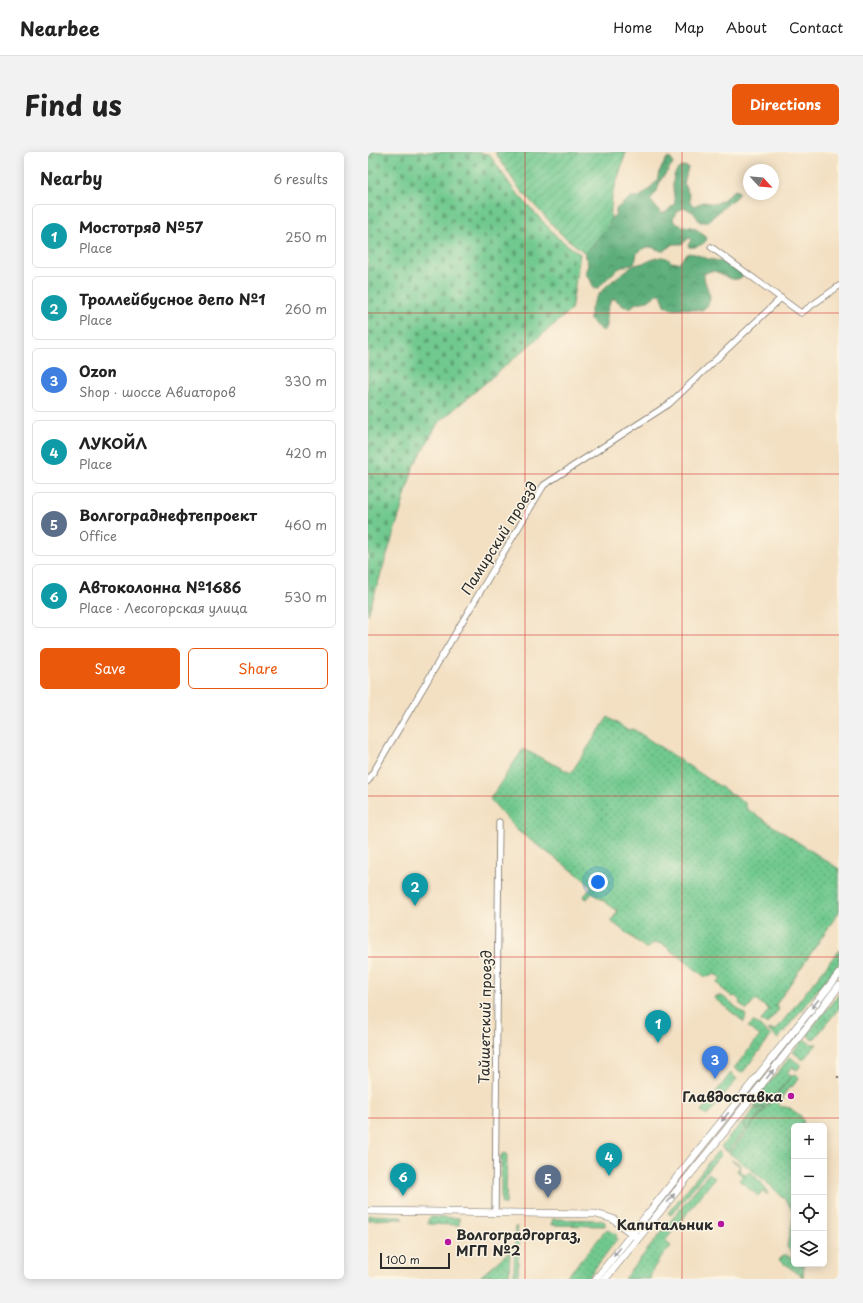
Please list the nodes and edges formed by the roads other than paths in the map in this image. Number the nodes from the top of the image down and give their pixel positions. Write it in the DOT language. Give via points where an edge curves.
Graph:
graph roads {
  1 [pos="711,247"];
  2 [pos="839,286"];
  3 [pos="781,298"];
  4 [pos="368,781"];
  5 [pos="499,822"];
  6 [pos="839,974"];
  7 [pos="839,986"];
  8 [pos="368,1211"];
  9 [pos="495,1212"];
  10 [pos="632,1233"];
  11 [pos="638,1239"];
  12 [pos="596,1279"];
  13 [pos="605,1279"];
  1 -- 3 [label="street"];
  2 -- 3 [label="street" via="801,313"];
  3 -- 4 [label="street, Памирский проезд" via="669,404 544,485"];
  5 -- 9 [label="street, Тайшетский проезд"];
  6 -- 10 [label="main road, one-way"];
  11 -- 7 [label="main road, one-way"];
  8 -- 9 [label="main road"];
  9 -- 10 [label="main road" via="596,1214 613,1219"];
  10 -- 11 [label="main road"];
  10 -- 12 [label="main road, one-way"];
  11 -- 13 [label="main road"];
}
